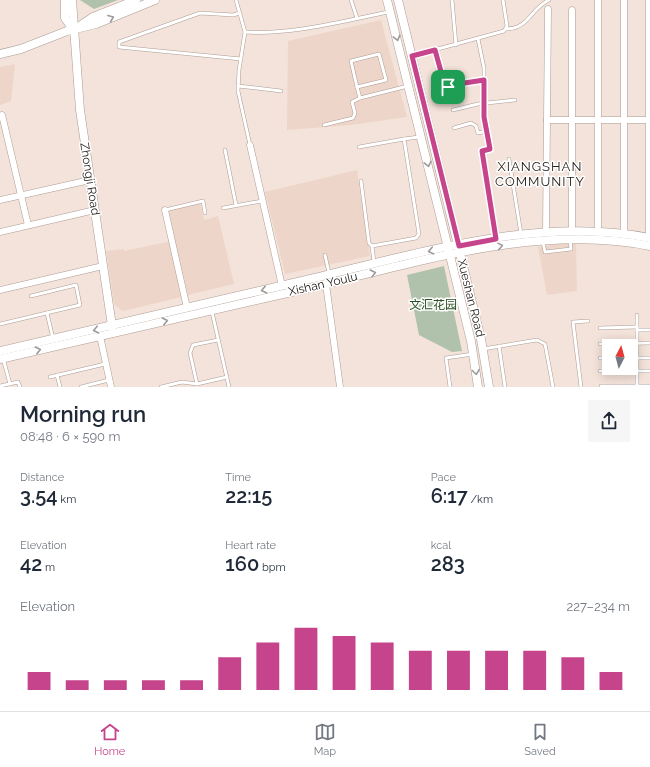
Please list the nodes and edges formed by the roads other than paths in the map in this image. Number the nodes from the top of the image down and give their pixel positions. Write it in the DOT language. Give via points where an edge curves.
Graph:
graph roads {
  1 [pos="65,0"];
  2 [pos="72,0"];
  3 [pos="136,0"];
  4 [pos="155,0"];
  5 [pos="236,0"];
  6 [pos="351,0"];
  7 [pos="387,0"];
  8 [pos="398,0"];
  9 [pos="452,0"];
  10 [pos="503,0"];
  11 [pos="549,0"];
  12 [pos="624,0"];
  13 [pos="649,0"];
  14 [pos="598,1"];
  15 [pos="548,9"];
  16 [pos="572,10"];
  17 [pos="390,12"];
  18 [pos="240,13"];
  19 [pos="356,18"];
  20 [pos="74,30"];
  21 [pos="506,30"];
  22 [pos="245,32"];
  23 [pos="478,39"];
  24 [pos="456,45"];
  25 [pos="435,50"];
  26 [pos="0,54"];
  27 [pos="412,56"];
  28 [pos="241,59"];
  29 [pos="484,80"];
  30 [pos="238,86"];
  31 [pos="409,86"];
  32 [pos="358,87"];
  33 [pos="281,91"];
  34 [pos="360,98"];
  35 [pos="514,100"];
  36 [pos="484,104"];
  37 [pos="453,110"];
  38 [pos="2,115"];
  39 [pos="547,120"];
  40 [pos="572,120"];
  41 [pos="598,120"];
  42 [pos="624,120"];
  43 [pos="650,120"];
  44 [pos="324,125"];
  45 [pos="454,128"];
  46 [pos="487,131"];
  47 [pos="422,136"];
  48 [pos="404,139"];
  49 [pos="250,144"];
  50 [pos="359,147"];
  51 [pos="490,149"];
  52 [pos="225,150"];
  53 [pos="509,159"];
  54 [pos="90,180"];
  55 [pos="361,181"];
  56 [pos="21,195"];
  57 [pos="0,200"];
  58 [pos="262,201"];
  59 [pos="236,205"];
  60 [pos="223,208"];
  61 [pos="95,210"];
  62 [pos="165,210"];
  63 [pos="205,213"];
  64 [pos="28,225"];
  65 [pos="546,231"];
  66 [pos="598,231"];
  67 [pos="0,232"];
  68 [pos="521,234"];
  69 [pos="571,234"];
  70 [pos="624,234"];
  71 [pos="496,239"];
  72 [pos="543,240"];
  73 [pos="650,241"];
  74 [pos="372,246"];
  75 [pos="460,249"];
  76 [pos="450,252"];
  77 [pos="325,255"];
  78 [pos="374,264"];
  79 [pos="103,266"];
  80 [pos="329,275"];
  81 [pos="326,284"];
  82 [pos="282,286"];
  83 [pos="0,290"];
  84 [pos="31,296"];
  85 [pos="187,308"];
  86 [pos="212,310"];
  87 [pos="47,313"];
  88 [pos="637,315"];
  89 [pos="588,321"];
  90 [pos="0,324"];
  91 [pos="112,326"];
  92 [pos="600,328"];
  93 [pos="637,329"];
  94 [pos="650,330"];
  95 [pos="100,336"];
  96 [pos="53,339"];
  97 [pos="637,339"];
  98 [pos="218,340"];
  99 [pos="638,343"];
  100 [pos="650,343"];
  101 [pos="499,346"];
  102 [pos="483,349"];
  103 [pos="474,354"];
  104 [pos="1,356"];
  105 [pos="638,358"];
  106 [pos="650,358"];
  107 [pos="105,364"];
  108 [pos="638,371"];
  109 [pos="650,371"];
  110 [pos="58,375"];
  111 [pos="637,375"];
  112 [pos="50,377"];
  113 [pos="226,377"];
  114 [pos="109,380"];
  115 [pos="10,384"];
  116 [pos="197,384"];
  117 [pos="0,386"];
  118 [pos="601,386"];
  119 [pos="637,386"];
  120 [pos="650,386"];
  121 [pos="20,387"];
  122 [pos="60,387"];
  123 [pos="81,387"];
  124 [pos="110,387"];
  125 [pos="161,387"];
  126 [pos="229,387"];
  127 [pos="340,387"];
  128 [pos="450,387"];
  129 [pos="478,387"];
  130 [pos="489,387"];
  131 [pos="505,387"];
  132 [pos="553,387"];
  133 [pos="581,387"];
  1 -- 20 [label="street, Zhongji Road" via="65,18"];
  2 -- 20 [label="street, Zhongji Road"];
  3 -- 20 [label="street" via="93,17"];
  20 -- 4 [label="street, one-way" via="96,24"];
  5 -- 18 [label="lane"];
  6 -- 19 [label="lane"];
  7 -- 17 [label="street, Xueshan Road"];
  8 -- 27 [label="street, Xueshan Road"];
  9 -- 24 [label="lane"];
  10 -- 21 [label="lane"];
  11 -- 21 [label="lane" via="540,4 525,23 515,29"];
  12 -- 42 [label="street"];
  13 -- 43 [label="street"];
  14 -- 41 [label="street"];
  15 -- 39 [label="street"];
  16 -- 40 [label="street"];
  17 -- 19 [label="lane"];
  17 -- 31 [label="street, Xueshan Road, one-way"];
  18 -- 22 [label="lane"];
  18 -- 28 [label="lane" via="200,13 148,30 118,44 120,47"];
  19 -- 22 [label="lane" via="281,32"];
  20 -- 26 [label="street"];
  20 -- 54 [label="street, Zhongji Road" via="78,97"];
  21 -- 23 [label="lane"];
  22 -- 28 [label="lane"];
  23 -- 24 [label="lane"];
  23 -- 29 [label="lane"];
  24 -- 25 [label="lane"];
  25 -- 27 [label="lane"];
  25 -- 29 [label="lane" via="445,86"];
  27 -- 75 [label="street, Xueshan Road"];
  28 -- 30 [label="lane"];
  29 -- 36 [label="lane"];
  30 -- 33 [label="lane"];
  30 -- 49 [label="lane"];
  31 -- 34 [label="lane"];
  31 -- 47 [label="street, Xueshan Road"];
  32 -- 32 [label="lane" via="351,61 379,54 386,80"];
  32 -- 34 [label="lane"];
  34 -- 44 [label="lane" via="352,102 355,114 353,118"];
  35 -- 36 [label="lane"];
  36 -- 37 [label="lane"];
  36 -- 46 [label="lane"];
  38 -- 56 [label="street"];
  39 -- 40 [label="street"];
  39 -- 65 [label="street"];
  40 -- 41 [label="street"];
  40 -- 69 [label="street"];
  41 -- 42 [label="street"];
  41 -- 66 [label="street"];
  42 -- 43 [label="street"];
  42 -- 70 [label="street"];
  43 -- 73 [label="street"];
  45 -- 46 [label="lane" via="471,123 476,126 478,133"];
  46 -- 51 [label="lane"];
  47 -- 48 [label="lane"];
  47 -- 76 [label="street, Xueshan Road, one-way"];
  48 -- 50 [label="lane"];
  48 -- 74 [label="lane" via="419,234 416,238"];
  49 -- 58 [label="street"];
  51 -- 71 [label="street" via="482,151"];
  52 -- 59 [label="lane"];
  53 -- 68 [label="lane"];
  54 -- 56 [label="street"];
  54 -- 61 [label="street, Zhongji Road"];
  55 -- 74 [label="lane" via="369,242"];
  56 -- 57 [label="street"];
  56 -- 64 [label="street"];
  58 -- 59 [label="lane"];
  58 -- 82 [label="street"];
  59 -- 60 [label="lane"];
  61 -- 64 [label="street"];
  61 -- 79 [label="street, Zhongji Road"];
  62 -- 63 [label="lane" via="202,201"];
  62 -- 85 [label="street"];
  64 -- 67 [label="street"];
  65 -- 68 [label="street, Xishan Youlu"];
  65 -- 69 [label="street, Xishan Youlu"];
  66 -- 69 [label="street, Xishan Youlu"];
  66 -- 70 [label="street, Xishan Youlu"];
  68 -- 71 [label="street, Xishan Youlu"];
  69 -- 72 [label="street, Xishan Youlu"];
  69 -- 72 [label="lane" via="571,249 545,252"];
  69 -- 73 [label="street, Xishan Youlu" via="607,240"];
  70 -- 73 [label="street, Xishan Youlu"];
  71 -- 75 [label="street, Xishan Youlu"];
  75 -- 72 [label="street, Xishan Youlu, one-way"];
  74 -- 78 [label="lane"];
  75 -- 76 [label="street, Xishan Youlu"];
  75 -- 102 [label="street, Xueshan Road"];
  76 -- 78 [label="street, Xishan Youlu, one-way"];
  81 -- 76 [label="street, Xishan Youlu, one-way"];
  76 -- 103 [label="street, Xueshan Road"];
  77 -- 80 [label="lane"];
  78 -- 80 [label="street, Xishan Youlu"];
  79 -- 83 [label="street"];
  79 -- 91 [label="street, Zhongji Road"];
  80 -- 82 [label="street, Xishan Youlu"];
  81 -- 86 [label="street, Xishan Youlu"];
  81 -- 127 [label="street"];
  82 -- 85 [label="street, Xishan Youlu, one-way"];
  84 -- 87 [label="lane" via="76,285 80,305"];
  85 -- 91 [label="street, Xishan Youlu"];
  95 -- 86 [label="street, Xishan Youlu, one-way"];
  86 -- 98 [label="lane"];
  87 -- 90 [label="lane"];
  87 -- 96 [label="lane"];
  88 -- 93 [label="lane"];
  89 -- 133 [label="lane" via="573,322"];
  91 -- 96 [label="street, Xishan Youlu, one-way"];
  92 -- 93 [label="lane"];
  93 -- 94 [label="lane"];
  93 -- 97 [label="lane"];
  104 -- 95 [label="street, Xishan Youlu, one-way"];
  95 -- 107 [label="street"];
  96 -- 104 [label="street, Xishan Youlu"];
  98 -- 113 [label="lane"];
  98 -- 116 [label="lane" via="193,345 191,348"];
  99 -- 100 [label="lane"];
  101 -- 102 [label="lane"];
  101 -- 131 [label="lane"];
  101 -- 132 [label="lane" via="537,340 544,342"];
  102 -- 130 [label="street, Xueshan Road"];
  103 -- 128 [label="lane" via="446,358"];
  103 -- 129 [label="street, Xueshan Road, one-way"];
  104 -- 115 [label="lane"];
  105 -- 106 [label="lane"];
  107 -- 110 [label="lane"];
  107 -- 114 [label="street"];
  108 -- 109 [label="lane"];
  110 -- 112 [label="lane"];
  110 -- 122 [label="lane"];
  111 -- 119 [label="lane"];
  113 -- 116 [label="lane"];
  113 -- 126 [label="lane"];
  114 -- 123 [label="lane"];
  114 -- 124 [label="street"];
  115 -- 117 [label="lane"];
  115 -- 121 [label="lane" via="18,382"];
  116 -- 125 [label="lane" via="182,382"];
  118 -- 119 [label="lane"];
  119 -- 120 [label="lane"];
}
